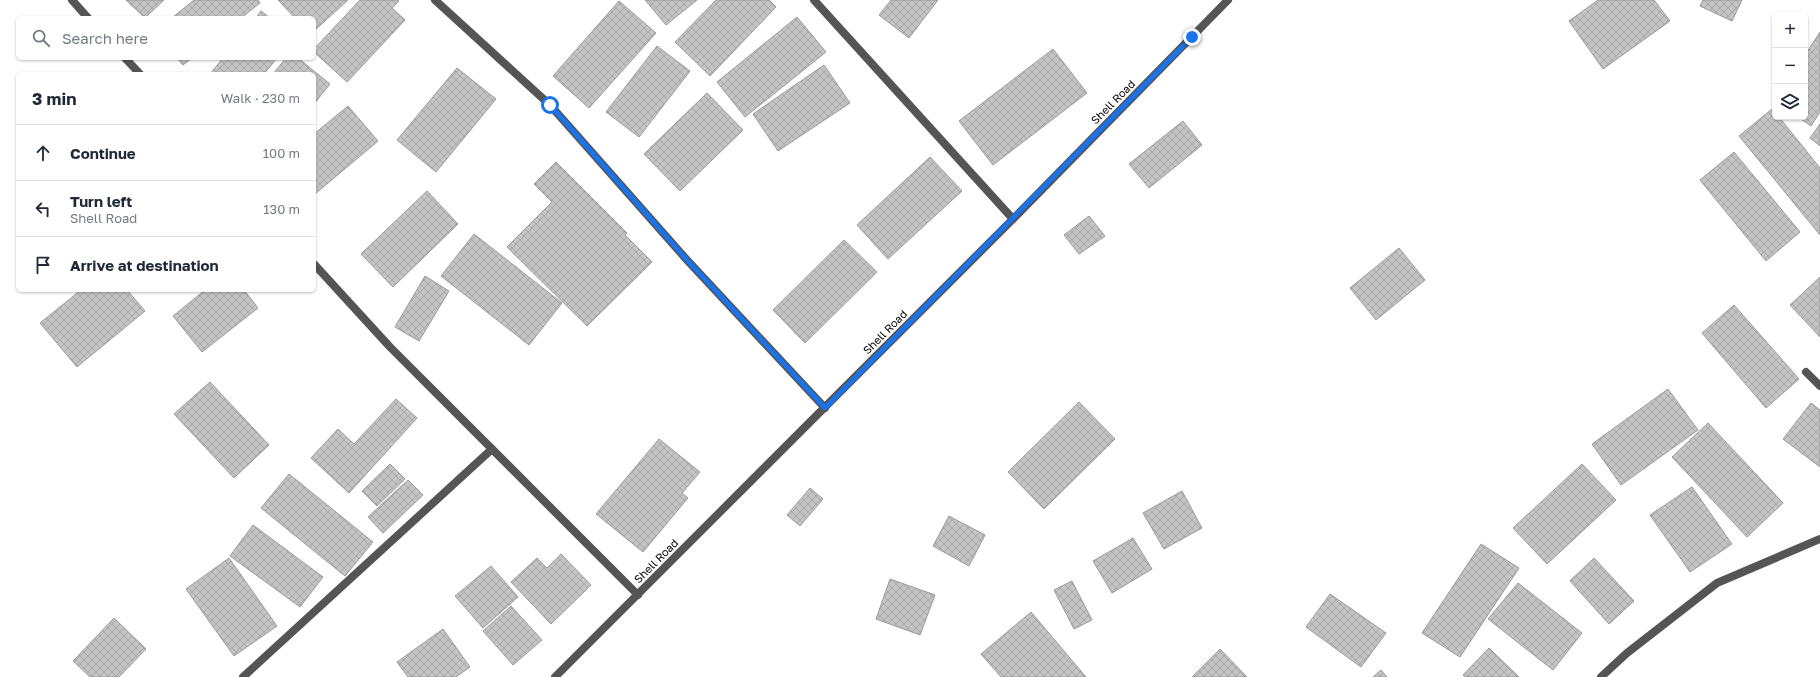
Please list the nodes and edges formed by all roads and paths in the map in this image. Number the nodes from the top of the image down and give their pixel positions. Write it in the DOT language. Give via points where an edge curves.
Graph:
graph roads {
  1 [pos="72,0"];
  2 [pos="436,0"];
  3 [pos="814,0"];
  4 [pos="1228,0"];
  5 [pos="86,16"];
  6 [pos="127,60"];
  7 [pos="138,72"];
  8 [pos="1014,219"];
  9 [pos="316,266"];
  10 [pos="1806,372"];
  11 [pos="1820,386"];
  12 [pos="825,408"];
  13 [pos="492,449"];
  14 [pos="1820,539"];
  15 [pos="638,595"];
  16 [pos="243,677"];
  17 [pos="555,677"];
  18 [pos="1601,677"];
  1 -- 5 [label="street"];
  2 -- 12 [label="street" via="550,105 687,260"];
  3 -- 8 [label="street"];
  4 -- 8 [label="street, Shell Road"];
  6 -- 7 [label="street"];
  8 -- 12 [label="street, Shell Road"];
  9 -- 13 [label="street" via="390,347"];
  10 -- 11 [label="street"];
  12 -- 15 [label="street, Shell Road"];
  13 -- 15 [label="street"];
  13 -- 16 [label="street"];
  14 -- 18 [label="street" via="1716,583 1627,653"];
  15 -- 17 [label="street, Shell Road"];
}
